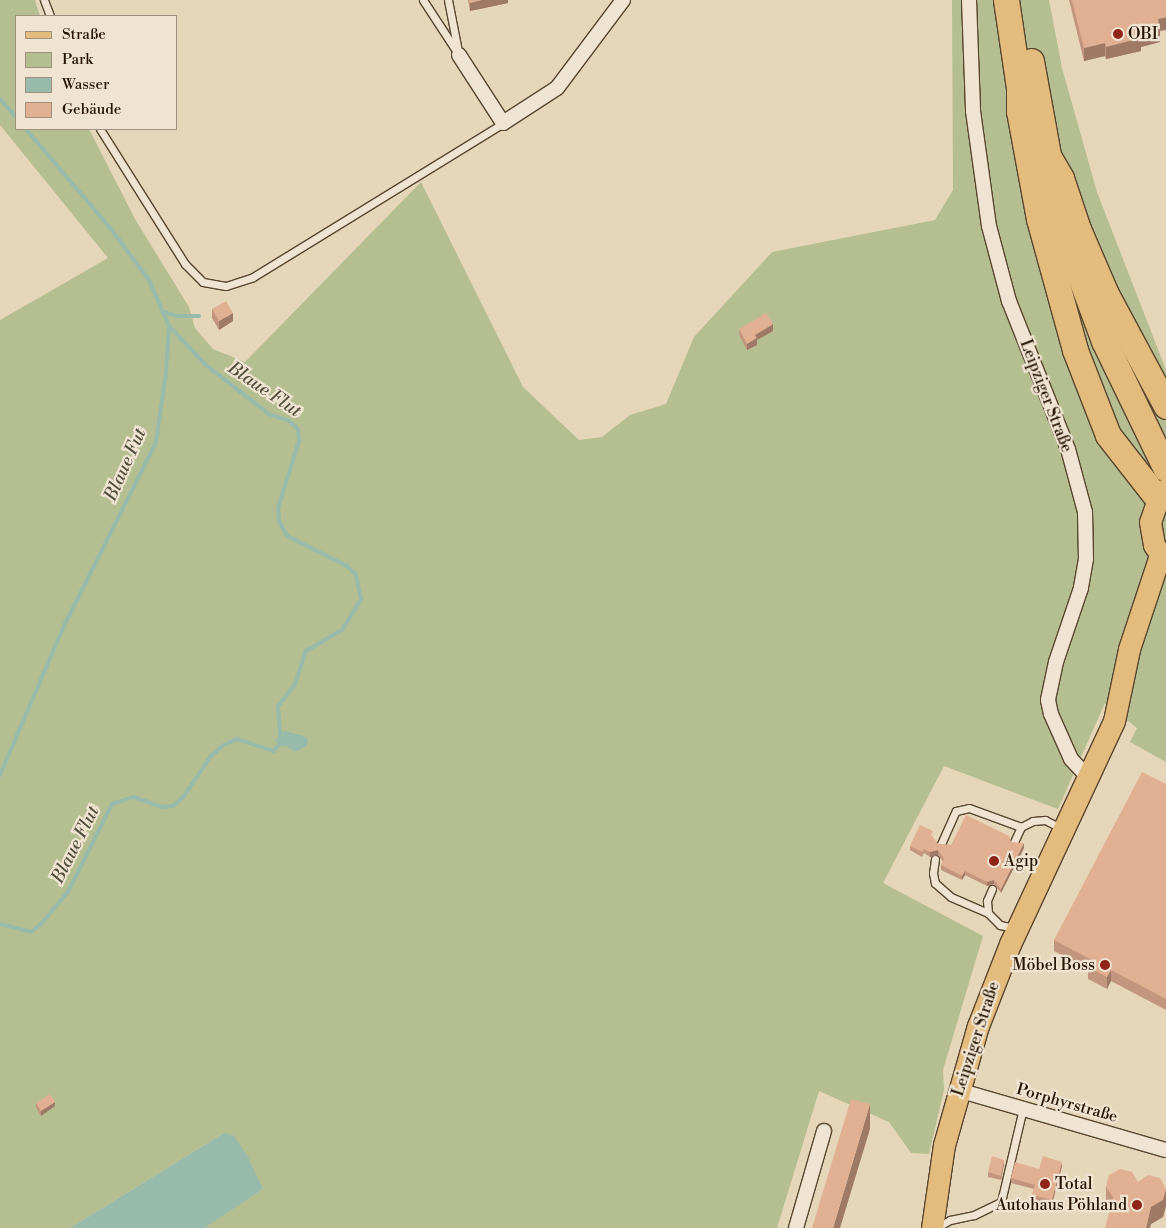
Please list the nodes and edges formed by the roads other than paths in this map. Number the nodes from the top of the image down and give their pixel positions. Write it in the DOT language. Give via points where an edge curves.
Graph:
graph roads {
  1 [pos="44,0"];
  2 [pos="423,0"];
  3 [pos="448,0"];
  4 [pos="623,0"];
  5 [pos="969,0"];
  6 [pos="1006,0"];
  7 [pos="1023,0"];
  8 [pos="50,15"];
  9 [pos="459,55"];
  10 [pos="1019,88"];
  11 [pos="503,123"];
  12 [pos="101,130"];
  13 [pos="1050,159"];
  14 [pos="1058,216"];
  15 [pos="1166,406"];
  16 [pos="1162,461"];
  17 [pos="1162,494"];
  18 [pos="1163,559"];
  19 [pos="1166,587"];
  20 [pos="1137,626"];
  21 [pos="1089,778"];
  22 [pos="1021,827"];
  23 [pos="1064,829"];
  24 [pos="1014,842"];
  25 [pos="941,844"];
  26 [pos="935,859"];
  27 [pos="992,889"];
  28 [pos="988,913"];
  29 [pos="1017,928"];
  30 [pos="958,1090"];
  31 [pos="1023,1108"];
  32 [pos="824,1131"];
  33 [pos="1166,1150"];
  34 [pos="796,1228"];
  35 [pos="932,1228"];
  36 [pos="936,1228"];
  1 -- 8 [label="lane"];
  2 -- 9 [label="lane"];
  3 -- 9 [label="lane"];
  4 -- 11 [label="street" via="557,88"];
  5 -- 21 [label="street, Leipziger Straße" via="973,111 988,226 1009,301 1068,449 1085,512 1086,559 1081,588 1056,662 1048,700 1071,759"];
  6 -- 10 [label="highway"];
  7 -- 13 [label="highway" via="1032,70"];
  9 -- 11 [label="street"];
  10 -- 14 [label="highway" via="1049,197"];
  10 -- 17 [label="highway" via="1019,111 1039,219 1075,350 1108,435"];
  11 -- 12 [label="lane" via="253,277 226,286 203,282 185,264"];
  13 -- 14 [label="highway"];
  13 -- 15 [label="highway" via="1061,178 1078,229 1106,294"];
  14 -- 16 [label="highway" via="1104,341"];
  17 -- 18 [label="main road" via="1153,510 1151,534"];
  18 -- 20 [label="main road, Leipziger Straße"];
  19 -- 20 [label="main road, Leipziger Straße"];
  20 -- 21 [label="main road, Leipziger Straße" via="1114,721"];
  21 -- 23 [label="main road, Leipziger Straße"];
  22 -- 23 [label="lane" via="1045,820"];
  22 -- 24 [label="lane"];
  22 -- 25 [label="lane" via="969,808 956,811"];
  23 -- 29 [label="main road, Leipziger Straße"];
  26 -- 28 [label="lane" via="935,883 951,897"];
  27 -- 28 [label="lane" via="987,901"];
  28 -- 29 [label="lane" via="1000,925"];
  29 -- 30 [label="main road, Leipziger Straße" via="981,1017"];
  30 -- 31 [label="street, Porphyrstraße"];
  30 -- 35 [label="main road, Leipziger Straße" via="944,1144"];
  31 -- 33 [label="street, Porphyrstraße"];
  31 -- 36 [label="lane" via="1001,1202 974,1216 950,1220"];
  32 -- 34 [label="street"];
}
